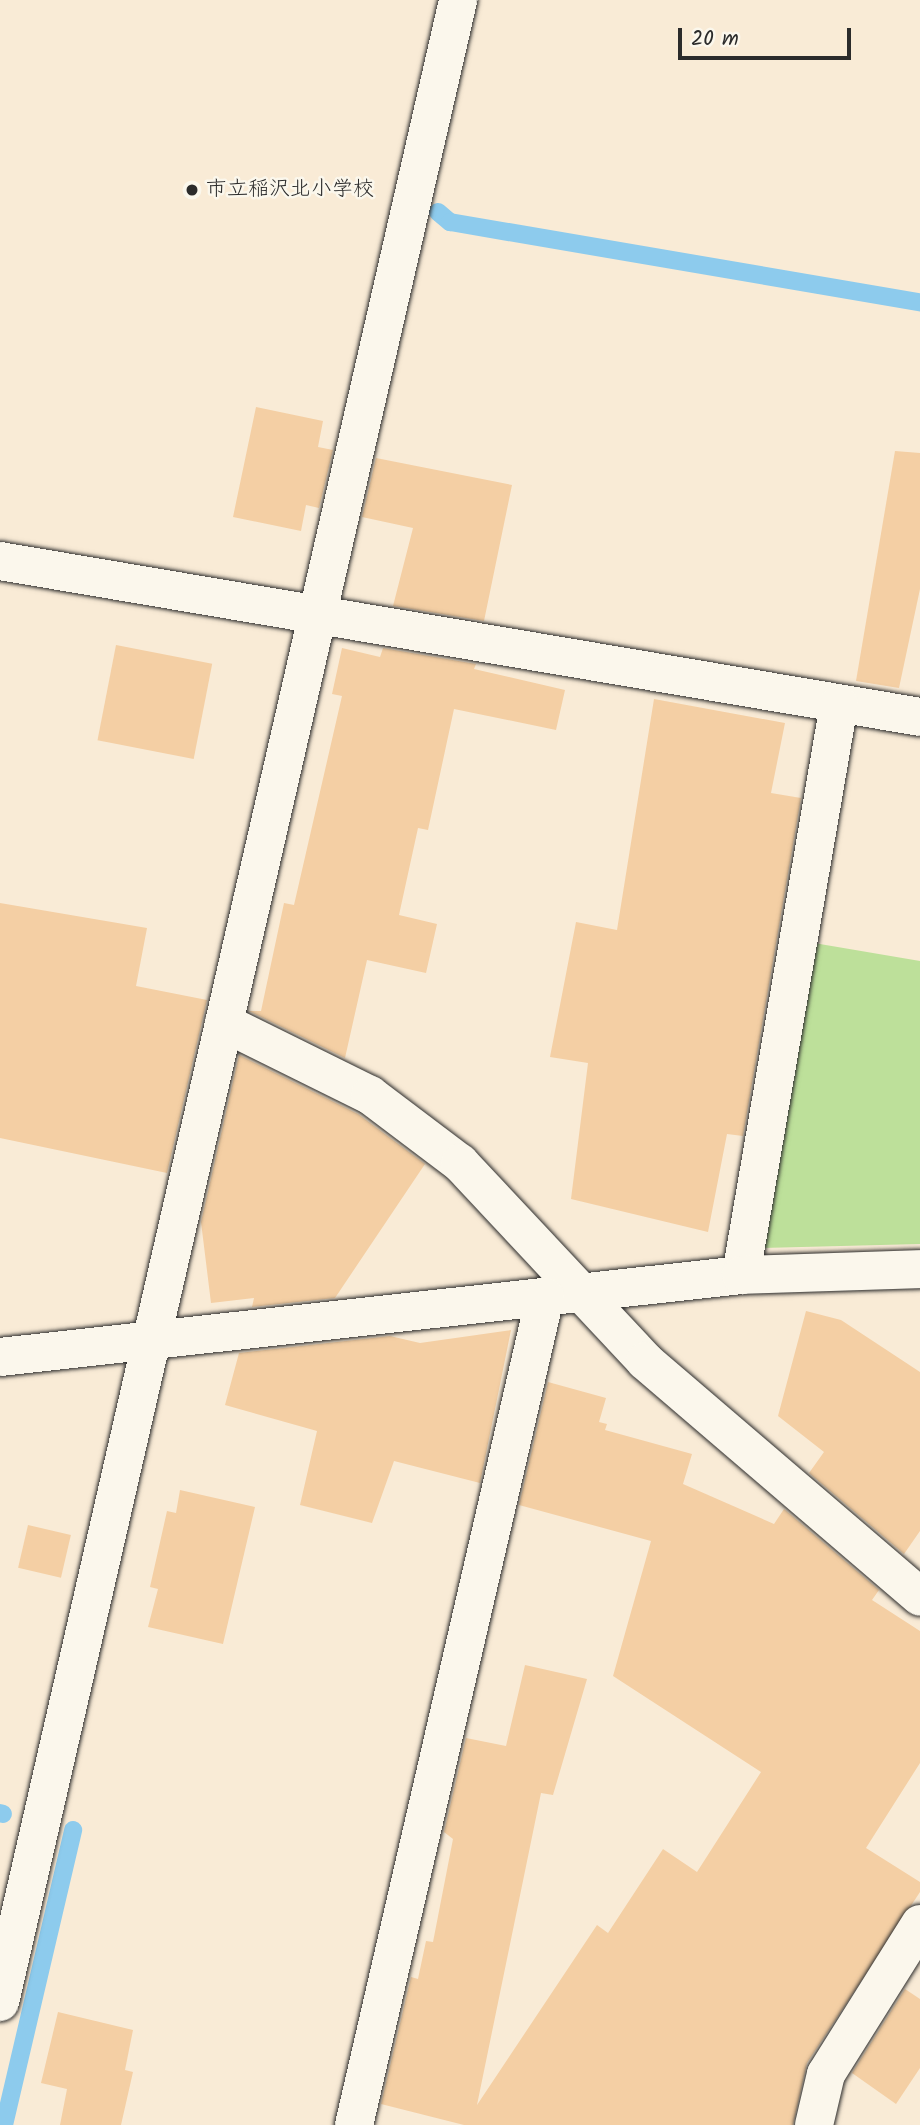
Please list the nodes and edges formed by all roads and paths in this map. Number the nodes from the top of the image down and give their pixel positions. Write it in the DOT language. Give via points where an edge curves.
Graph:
graph roads {
  1 [pos="458,0"];
  2 [pos="0,561"];
  3 [pos="318,617"];
  4 [pos="839,704"];
  5 [pos="920,717"];
  6 [pos="224,1023"];
  7 [pos="920,1269"];
  8 [pos="741,1275"];
  9 [pos="562,1296"];
  10 [pos="151,1345"];
  11 [pos="0,1357"];
  12 [pos="920,1597"];
  13 [pos="920,1924"];
  14 [pos="906,1974"];
  15 [pos="0,2002"];
  16 [pos="354,2125"];
  17 [pos="814,2125"];
  1 -- 3 [label="street"];
  2 -- 3 [label="street"];
  3 -- 4 [label="street"];
  3 -- 6 [label="street"];
  4 -- 5 [label="street"];
  4 -- 8 [label="street"];
  6 -- 9 [label="street" via="370,1095 460,1163"];
  6 -- 10 [label="street"];
  7 -- 8 [label="street"];
  8 -- 9 [label="street"];
  9 -- 10 [label="street"];
  9 -- 12 [label="street" via="645,1361"];
  9 -- 16 [label="street"];
  10 -- 11 [label="street"];
  10 -- 15 [label="street"];
  13 -- 14 [label="street"];
  14 -- 17 [label="street" via="826,2074"];
}
